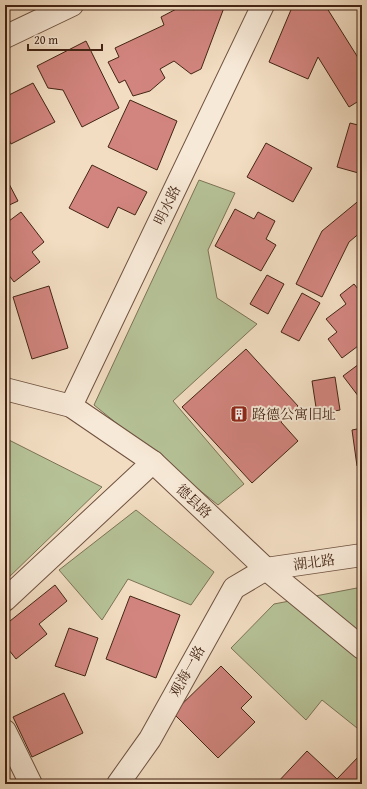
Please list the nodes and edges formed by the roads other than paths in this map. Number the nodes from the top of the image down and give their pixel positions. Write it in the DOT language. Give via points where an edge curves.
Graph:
graph roads {
  1 [pos="72,5"];
  2 [pos="263,5"];
  3 [pos="5,37"];
  4 [pos="5,389"];
  5 [pos="71,406"];
  6 [pos="153,462"];
  7 [pos="362,555"];
  8 [pos="266,568"];
  9 [pos="5,600"];
  10 [pos="362,648"];
  11 [pos="5,731"];
  12 [pos="31,784"];
  13 [pos="118,784"];
  1 -- 3 [label="street"];
  2 -- 5 [label="street, 明水路"];
  4 -- 5 [label="street, 德县路"];
  5 -- 6 [label="street, 德县路"];
  6 -- 8 [label="street, 德县路"];
  6 -- 9 [label="street"];
  7 -- 8 [label="street, 湖北路"];
  8 -- 10 [label="street, 德县路"];
  8 -- 13 [label="street, 观海一路" via="234,588 150,739"];
  11 -- 12 [label="street"];
}
